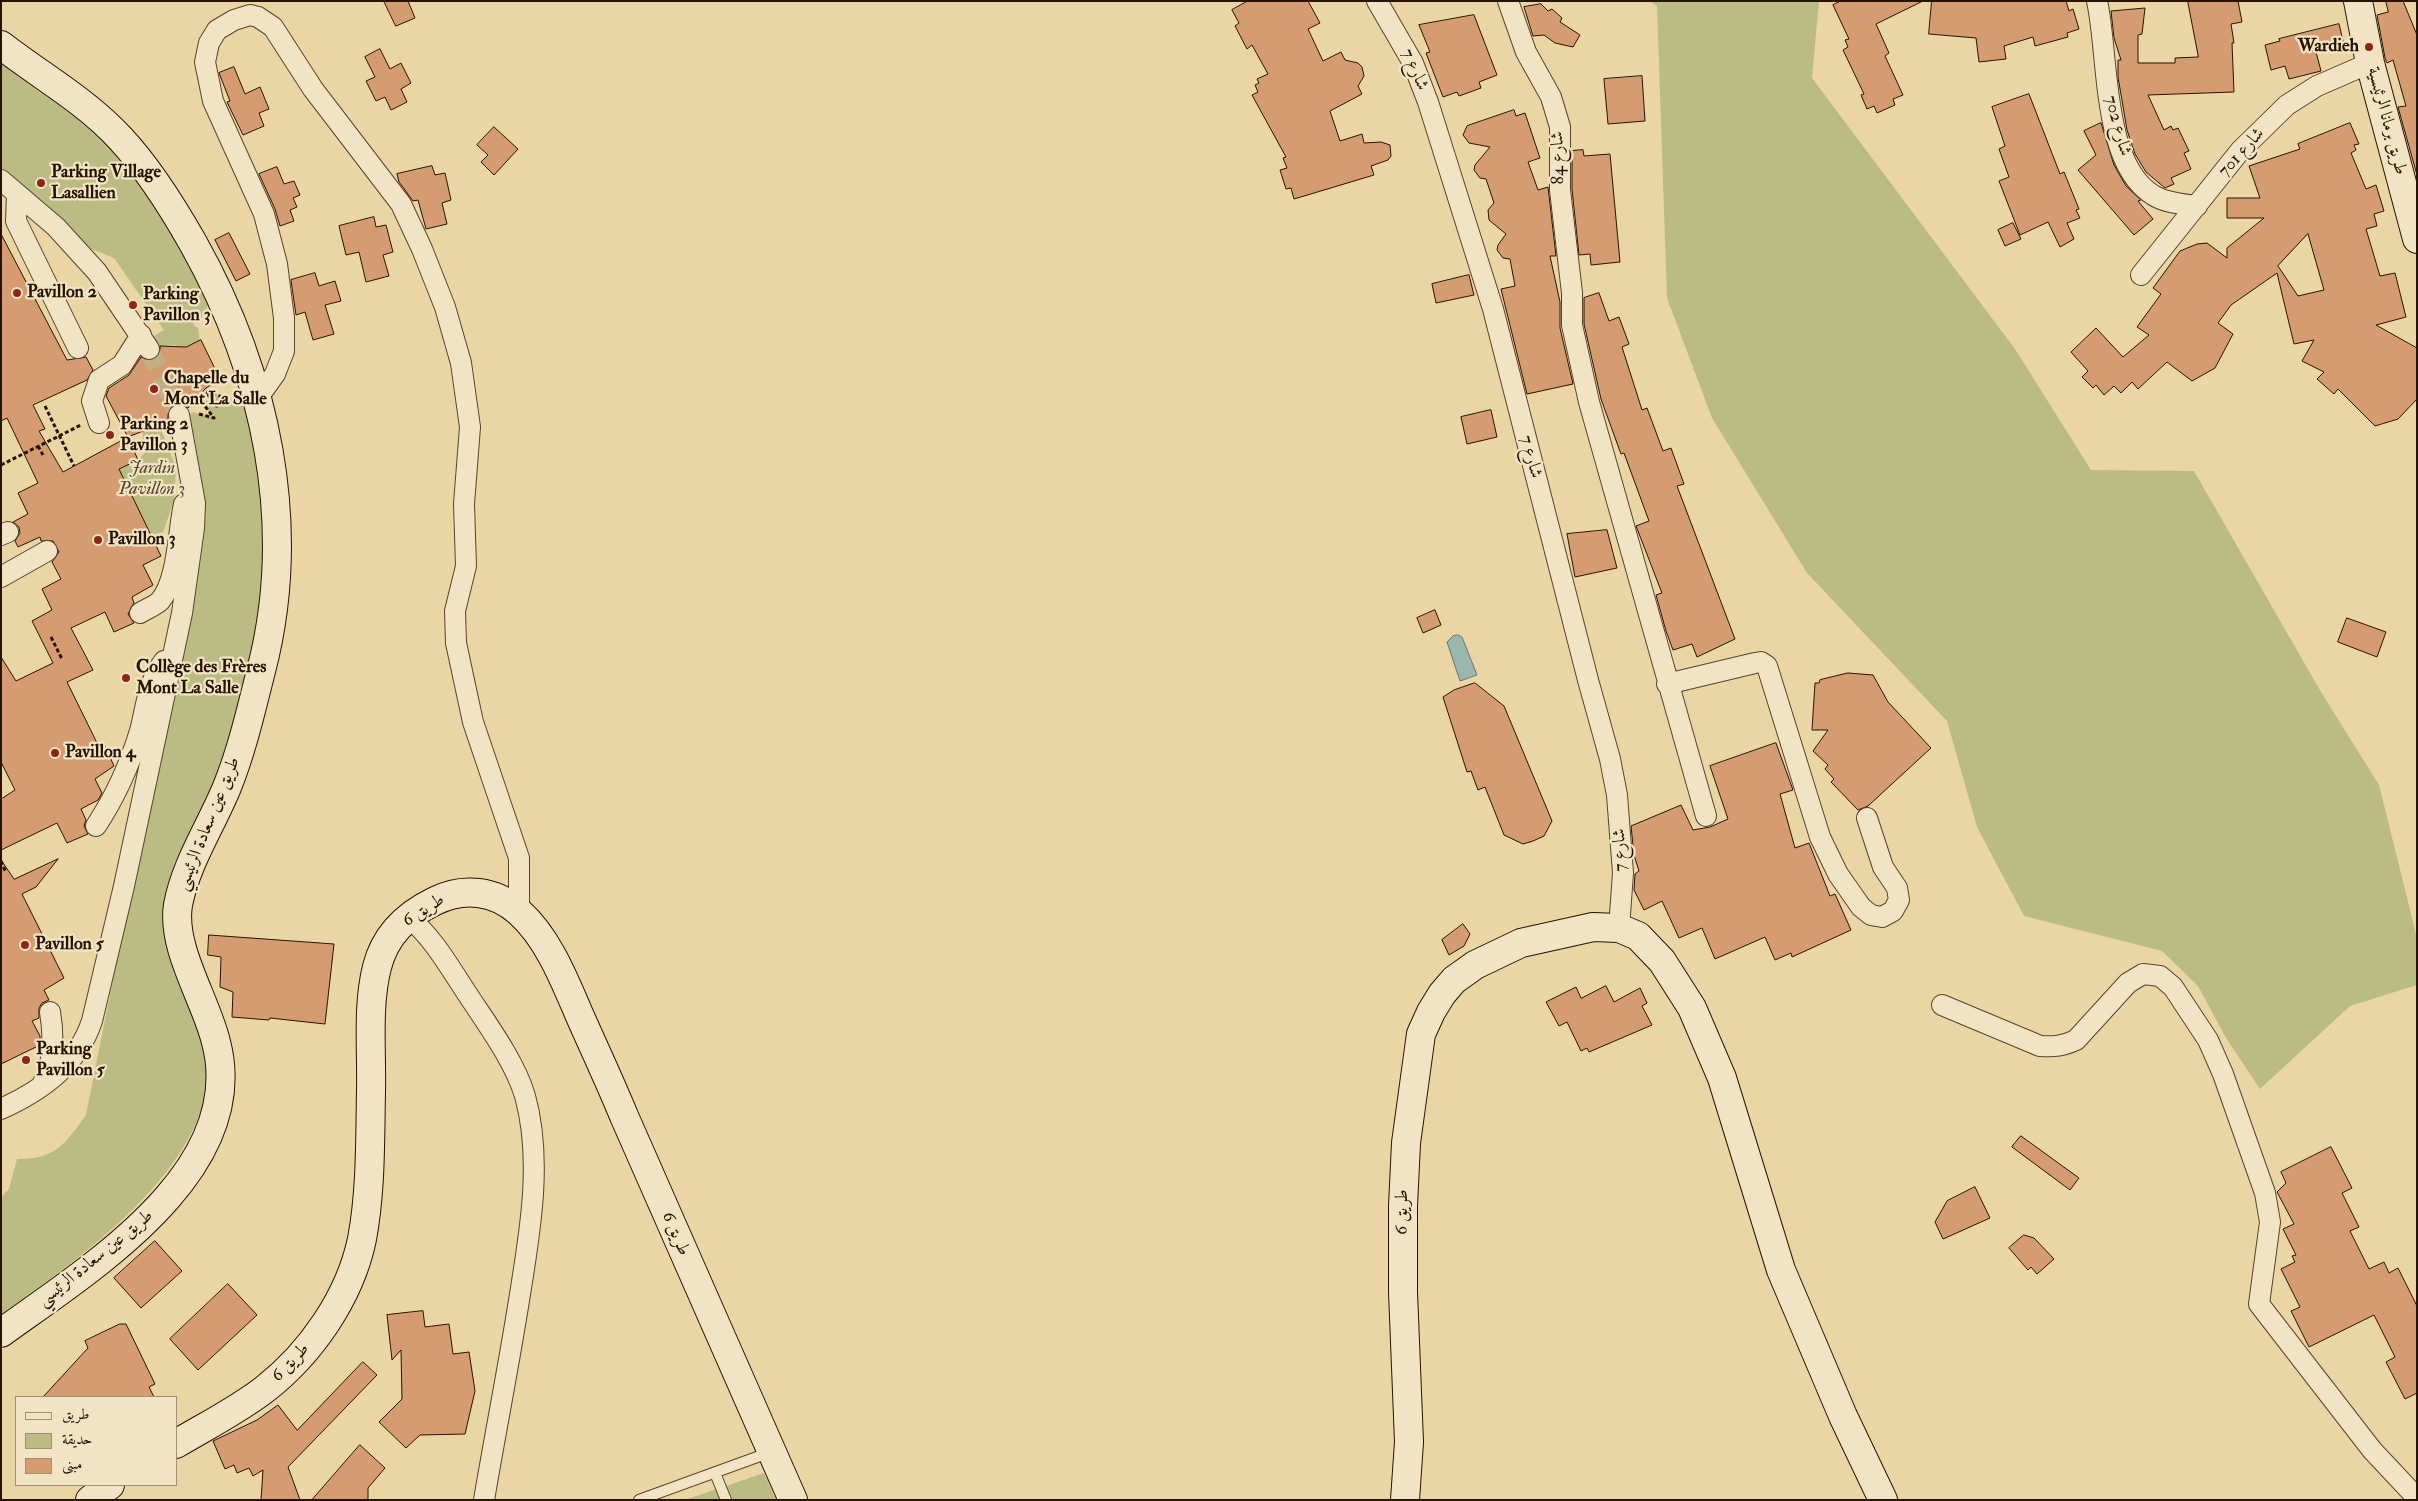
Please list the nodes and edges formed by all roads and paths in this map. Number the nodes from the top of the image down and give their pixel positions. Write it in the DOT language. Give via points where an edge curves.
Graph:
graph roads {
  1 [pos="1377,1"];
  2 [pos="1508,1"];
  3 [pos="2097,1"];
  4 [pos="2358,1"];
  5 [pos="1,46"];
  6 [pos="2370,63"];
  7 [pos="1,180"];
  8 [pos="17,194"];
  9 [pos="2197,206"];
  10 [pos="2417,239"];
  11 [pos="2141,276"];
  12 [pos="78,348"];
  13 [pos="223,397"];
  14 [pos="257,399"];
  15 [pos="45,406"];
  16 [pos="180,420"];
  17 [pos="99,422"];
  18 [pos="59,436"];
  19 [pos="38,446"];
  20 [pos="43,455"];
  21 [pos="1,465"];
  22 [pos="74,466"];
  23 [pos="190,473"];
  24 [pos="47,551"];
  25 [pos="1,576"];
  26 [pos="140,613"];
  27 [pos="51,637"];
  28 [pos="174,648"];
  29 [pos="62,659"];
  30 [pos="1667,684"];
  31 [pos="1706,816"];
  32 [pos="1867,818"];
  33 [pos="96,826"];
  34 [pos="1,861"];
  35 [pos="6,873"];
  36 [pos="519,912"];
  37 [pos="408,917"];
  38 [pos="1619,928"];
  39 [pos="1942,1005"];
  40 [pos="50,1012"];
  41 [pos="39,1088"];
  42 [pos="1,1109"];
  43 [pos="1,1333"];
  44 [pos="178,1443"];
  45 [pos="772,1452"];
  46 [pos="715,1473"];
  47 [pos="109,1486"];
  48 [pos="2417,1498"];
  49 [pos="90,1500"];
  50 [pos="484,1500"];
  51 [pos="639,1500"];
  52 [pos="726,1500"];
  53 [pos="793,1500"];
  54 [pos="1405,1500"];
  55 [pos="1882,1500"];
  1 -- 38 [label="street, شارع 7" via="1413,64 1428,102 1494,309 1618,794 1623,873"];
  2 -- 30 [label="street, شارع 84" via="1526,52 1551,97 1560,127 1560,190 1572,325 1589,402"];
  3 -- 9 [label="street, شارع 702" via="2110,115 2126,162 2141,185 2154,196"];
  4 -- 6 [label="street, طريق برمانا الرئيسية"];
  5 -- 14 [label="street, طريق عين سعادة الرئيسي" via="103,120 151,174 224,303 243,350"];
  6 -- 9 [label="street, شارع 701" via="2317,86 2287,105 2240,150"];
  6 -- 10 [label="street, طريق برمانا الرئيسية"];
  7 -- 8 [label="street"];
  8 -- 12 [label="street" via="16,222"];
  8 -- 17 [label="street" via="69,240 97,272 145,342 122,365 99,380 92,401"];
  9 -- 11 [label="street, شارع 701"];
  13 -- 16 [label="path" via="206,392 218,406 201,401 214,418 192,412"];
  14 -- 36 [label="street" via="275,374 284,351 284,318 277,264 264,214 213,101 205,62 209,43 217,30 250,15 273,27 313,89 401,204 448,315 461,363 470,427 464,504 466,566 455,610 456,643 474,722 519,858"];
  14 -- 43 [label="street, طريق عين سعادة الرئيسي" via="270,447 277,515 271,626 231,775 185,879 177,915 183,954 204,1003 218,1048 216,1111 200,1150 178,1187 156,1213 124,1242"];
  15 -- 18 [label="path"];
  16 -- 23 [label="street"];
  18 -- 19 [label="path"];
  18 -- 22 [label="path"];
  19 -- 20 [label="path"];
  19 -- 21 [label="path"];
  23 -- 26 [label="street" via="167,590 158,602"];
  23 -- 28 [label="street" via="195,503 194,528"];
  24 -- 25 [label="street"];
  27 -- 29 [label="path"];
  28 -- 33 [label="street" via="159,667 130,758 110,806"];
  28 -- 41 [label="street" via="92,1020 78,1053"];
  30 -- 31 [label="street, شارع 84"];
  30 -- 32 [label="street" via="1754,663 1761,662 1766,666 1820,838 1838,874 1861,908 1870,915 1882,917 1893,911 1898,900 1897,888 1883,866"];
  34 -- 35 [label="path"];
  36 -- 37 [label="street, طريق 6" via="495,897 478,892 459,892 445,896"];
  36 -- 45 [label="street, طريق 6" via="537,932 568,988"];
  37 -- 44 [label="street, طريق 6" via="383,949 374,987 368,1184 361,1240 353,1270 326,1321 289,1368 237,1408"];
  37 -- 50 [label="street" via="424,931 498,1043 524,1094 530,1114 533,1175 529,1232 504,1396"];
  38 -- 54 [label="street, طريق 6" via="1559,933 1492,955 1454,980 1430,1012 1421,1034 1406,1143 1402,1206 1409,1442"];
  38 -- 55 [label="street" via="1638,936 1655,953 1692,1008 1722,1078 1781,1270"];
  39 -- 48 [label="street" via="2040,1046 2052,1047 2076,1040 2128,983 2142,974 2160,976 2173,987 2208,1040 2265,1193 2270,1222 2259,1304 2372,1450"];
  40 -- 41 [label="street" via="52,1058 48,1074"];
  41 -- 42 [label="street"];
  45 -- 46 [label="lane"];
  45 -- 53 [label="street, طريق 6"];
  46 -- 51 [label="lane"];
  46 -- 52 [label="lane"];
  47 -- 49 [label="street"];
}
